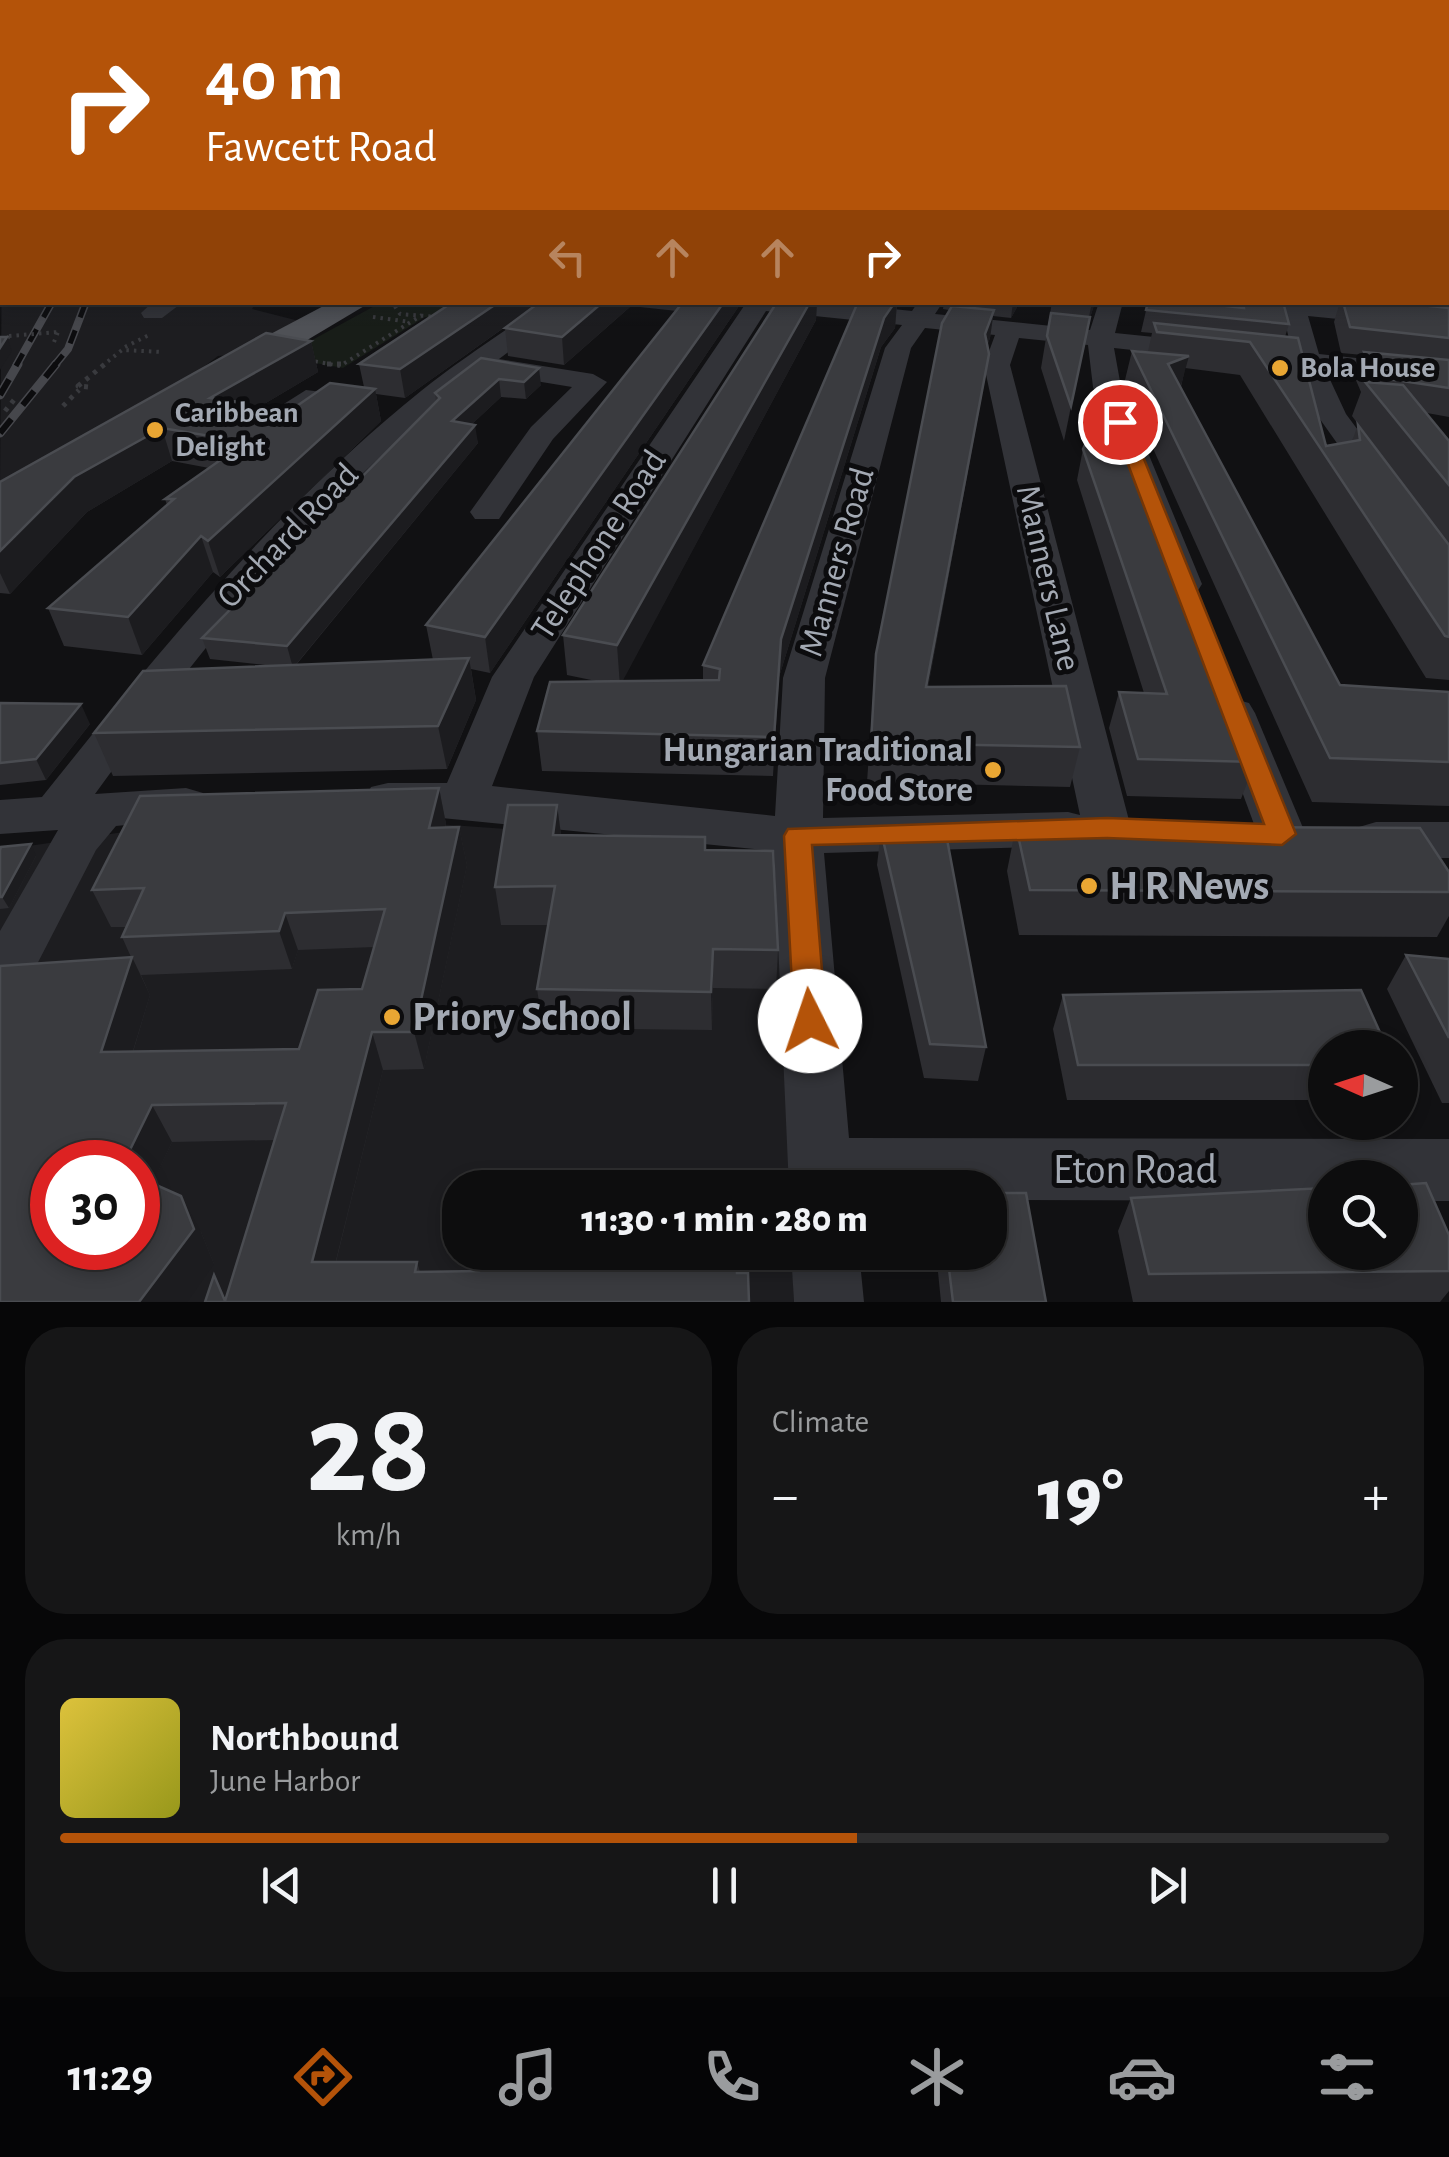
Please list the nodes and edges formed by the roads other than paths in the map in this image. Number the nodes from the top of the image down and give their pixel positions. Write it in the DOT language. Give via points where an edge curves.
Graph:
graph roads {
  1 [pos="558,305"];
  2 [pos="756,305"];
  3 [pos="799,305"];
  4 [pos="1110,305"];
  5 [pos="1292,305"];
  6 [pos="345,308"];
  7 [pos="924,311"];
  8 [pos="1449,323"];
  9 [pos="1009,330"];
  10 [pos="1100,339"];
  11 [pos="1308,361"];
  12 [pos="479,364"];
  13 [pos="1449,376"];
  14 [pos="199,388"];
  15 [pos="414,412"];
  16 [pos="263,430"];
  17 [pos="487,512"];
  18 [pos="1402,512"];
  19 [pos="1198,620"];
  20 [pos="1219,674"];
  21 [pos="339,798"];
  22 [pos="463,800"];
  23 [pos="224,802"];
  24 [pos="81,811"];
  25 [pos="1,818"];
  26 [pos="1224,834"];
  27 [pos="798,836"];
  28 [pos="1312,836"];
  29 [pos="1429,841"];
  30 [pos="1439,892"];
  31 [pos="14,956"];
  32 [pos="820,1170"];
  33 [pos="1449,1170"];
  34 [pos="1007,1176"];
  35 [pos="827,1270"];
  36 [pos="828,1302"];
  1 -- 12 [label="street, Orchard Road"];
  2 -- 22 [label="street, Telephone Road" via="512,678"];
  3 -- 7 [label="street"];
  4 -- 10 [label="street"];
  5 -- 8 [label="street"];
  5 -- 11 [label="street"];
  6 -- 14 [label="main road"];
  7 -- 9 [label="street"];
  7 -- 27 [label="street, Manners Road" via="898,348 804,678"];
  9 -- 10 [label="street"];
  9 -- 27 [label="street, Manners Lane" via="997,365 1127,829"];
  10 -- 11 [label="street"];
  10 -- 19 [label="street" via="1107,387"];
  11 -- 13 [label="street"];
  11 -- 18 [label="street" via="1332,415"];
  12 -- 15 [label="street, Orchard Road"];
  12 -- 17 [label="street" via="593,382 542,434"];
  15 -- 16 [label="street" via="306,398"];
  15 -- 24 [label="street, Orchard Road" via="250,571 151,686"];
  20 -- 28 [label="street"];
  21 -- 22 [label="street"];
  22 -- 27 [label="street"];
  23 -- 24 [label="street"];
  24 -- 25 [label="street"];
  24 -- 31 [label="street, Orchard Road" via="77,839"];
  26 -- 28 [label="street"];
  27 -- 32 [label="street, Manners Road"];
  28 -- 29 [label="street"];
  29 -- 30 [label="street"];
  33 -- 34 [label="street, Eton Road"];
  35 -- 36 [label="street"];
}
